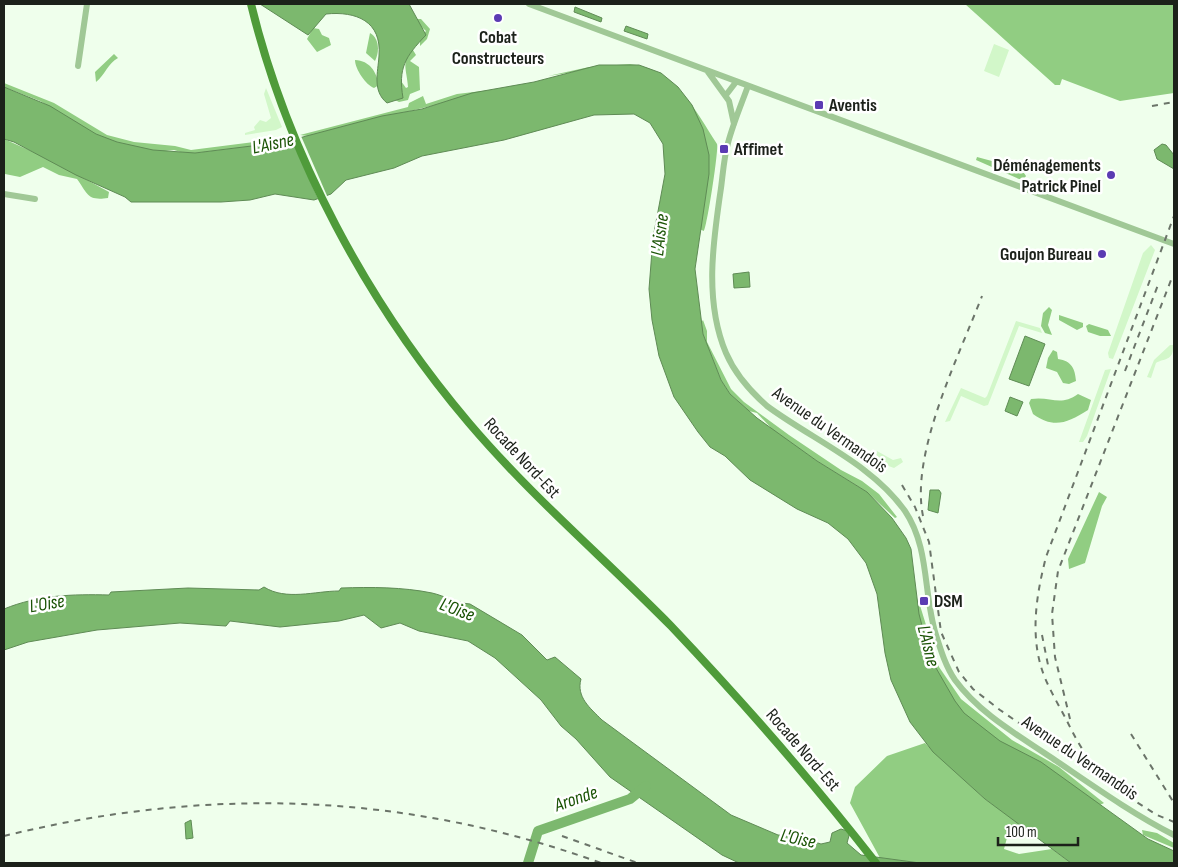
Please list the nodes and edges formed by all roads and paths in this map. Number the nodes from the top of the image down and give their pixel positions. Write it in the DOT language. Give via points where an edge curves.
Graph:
graph roads {
  1 [pos="87,4"];
  2 [pos="251,4"];
  3 [pos="529,4"];
  4 [pos="78,66"];
  5 [pos="707,71"];
  6 [pos="736,82"];
  7 [pos="748,86"];
  8 [pos="728,98"];
  9 [pos="744,98"];
  10 [pos="734,128"];
  11 [pos="4,194"];
  12 [pos="35,199"];
  13 [pos="1174,244"];
  14 [pos="1174,835"];
  15 [pos="876,863"];
  1 -- 4 [label="street"];
  2 -- 15 [label="main road, Rocade Nord-Est" via="283,104 319,190 362,273 424,365 501,459 664,619 723,682 807,777"];
  3 -- 5 [label="street"];
  5 -- 6 [label="street"];
  5 -- 8 [label="street"];
  6 -- 7 [label="street"];
  6 -- 8 [label="street"];
  7 -- 9 [label="street, Avenue du Vermandois"];
  7 -- 13 [label="street"];
  8 -- 9 [label="street"];
  8 -- 10 [label="street"];
  9 -- 10 [label="street, Avenue du Vermandois"];
  10 -- 14 [label="street, Avenue du Vermandois" via="728,144 714,230 712,280 720,334 736,371 767,406 875,478 906,512 921,546 928,605 946,664 968,695 994,718 1067,769 1148,822"];
  11 -- 12 [label="street"];
}
